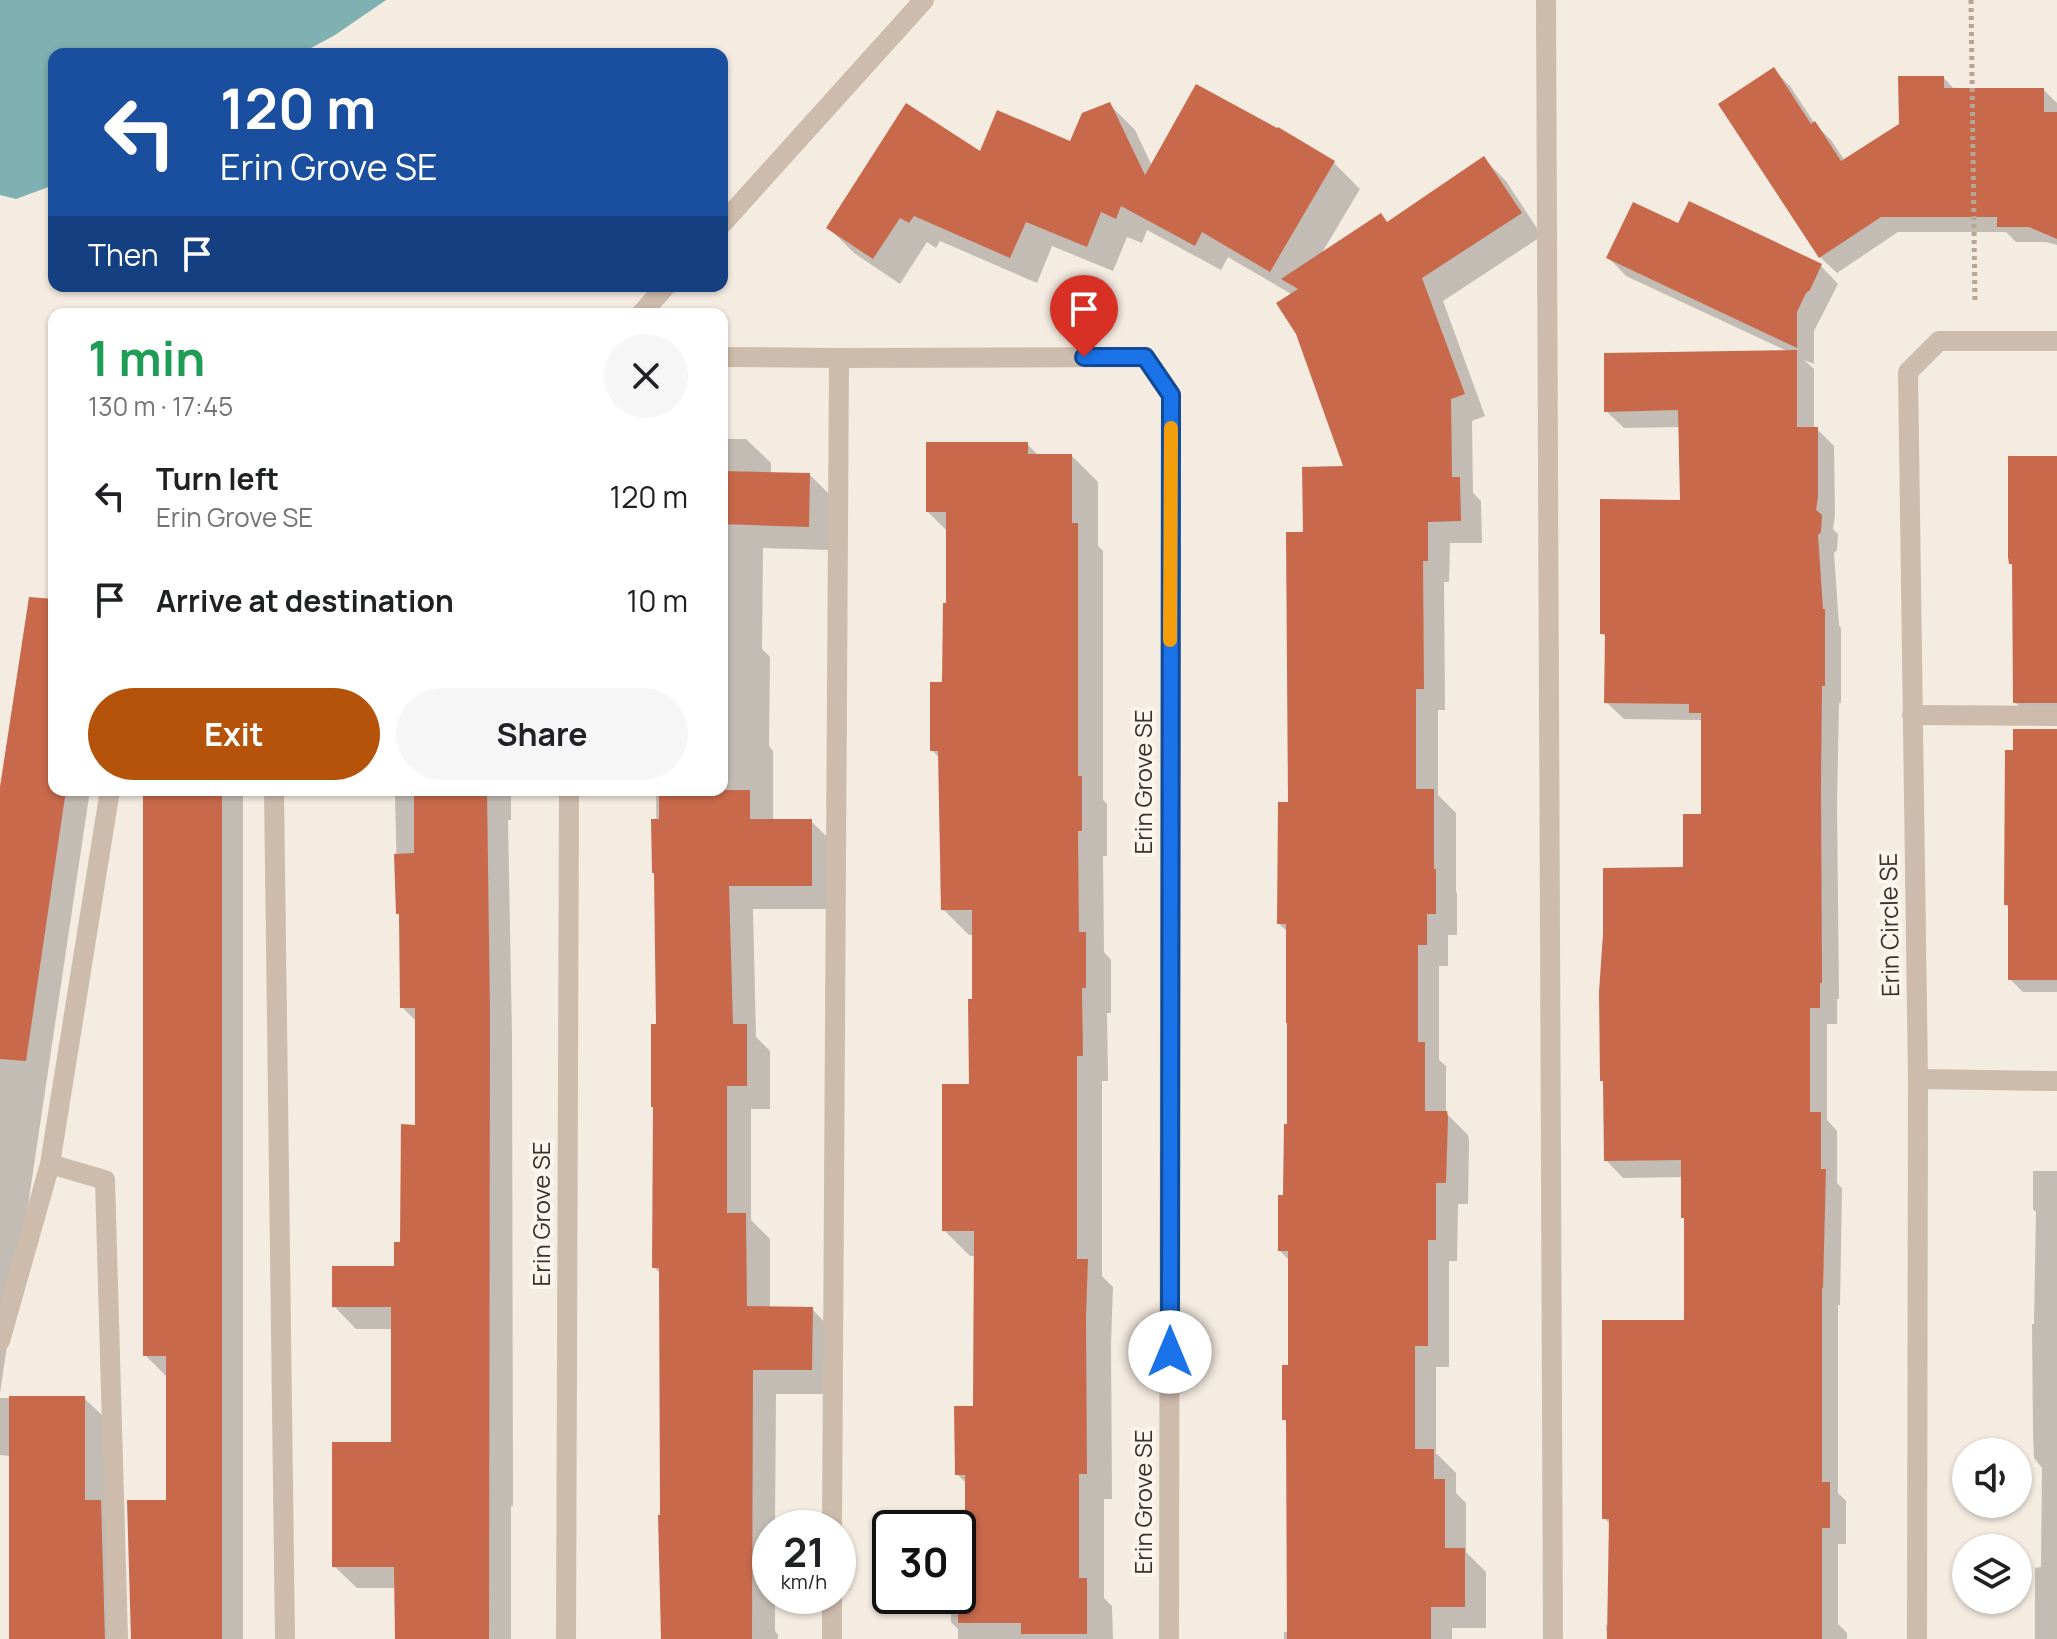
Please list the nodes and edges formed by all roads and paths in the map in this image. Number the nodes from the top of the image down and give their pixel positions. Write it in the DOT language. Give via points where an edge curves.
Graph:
graph roads {
  1 [pos="924,0"];
  2 [pos="1546,0"];
  3 [pos="1971,0"];
  4 [pos="728,217"];
  5 [pos="661,292"];
  6 [pos="646,308"];
  7 [pos="1976,341"];
  8 [pos="2057,341"];
  9 [pos="728,357"];
  10 [pos="839,358"];
  11 [pos="1912,715"];
  12 [pos="2057,716"];
  13 [pos="109,796"];
  14 [pos="274,796"];
  15 [pos="569,796"];
  16 [pos="1918,1079"];
  17 [pos="2057,1081"];
  18 [pos="50,1164"];
  19 [pos="0,1341"];
  20 [pos="832,1510"];
  21 [pos="832,1614"];
  22 [pos="118,1639"];
  23 [pos="285,1639"];
  24 [pos="566,1639"];
  25 [pos="832,1639"];
  26 [pos="1169,1639"];
  27 [pos="1553,1639"];
  28 [pos="1917,1639"];
  1 -- 4 [label="street"];
  2 -- 27 [label="street"];
  3 -- 7 [label="path"];
  5 -- 6 [label="street"];
  7 -- 8 [label="street, Erin Circle SE"];
  7 -- 11 [label="street, Erin Circle SE" via="1939,341 1908,372"];
  9 -- 10 [label="street, Erin Grove SE"];
  10 -- 20 [label="street"];
  10 -- 26 [label="street, Erin Grove SE" via="1145,357 1171,395"];
  11 -- 12 [label="street"];
  11 -- 16 [label="street, Erin Circle SE"];
  13 -- 18 [label="street"];
  14 -- 23 [label="street"];
  15 -- 24 [label="street, Erin Grove SE"];
  16 -- 17 [label="street"];
  16 -- 28 [label="street, Erin Circle SE"];
  18 -- 19 [label="street"];
  18 -- 22 [label="street" via="105,1180"];
  21 -- 25 [label="street"];
}
